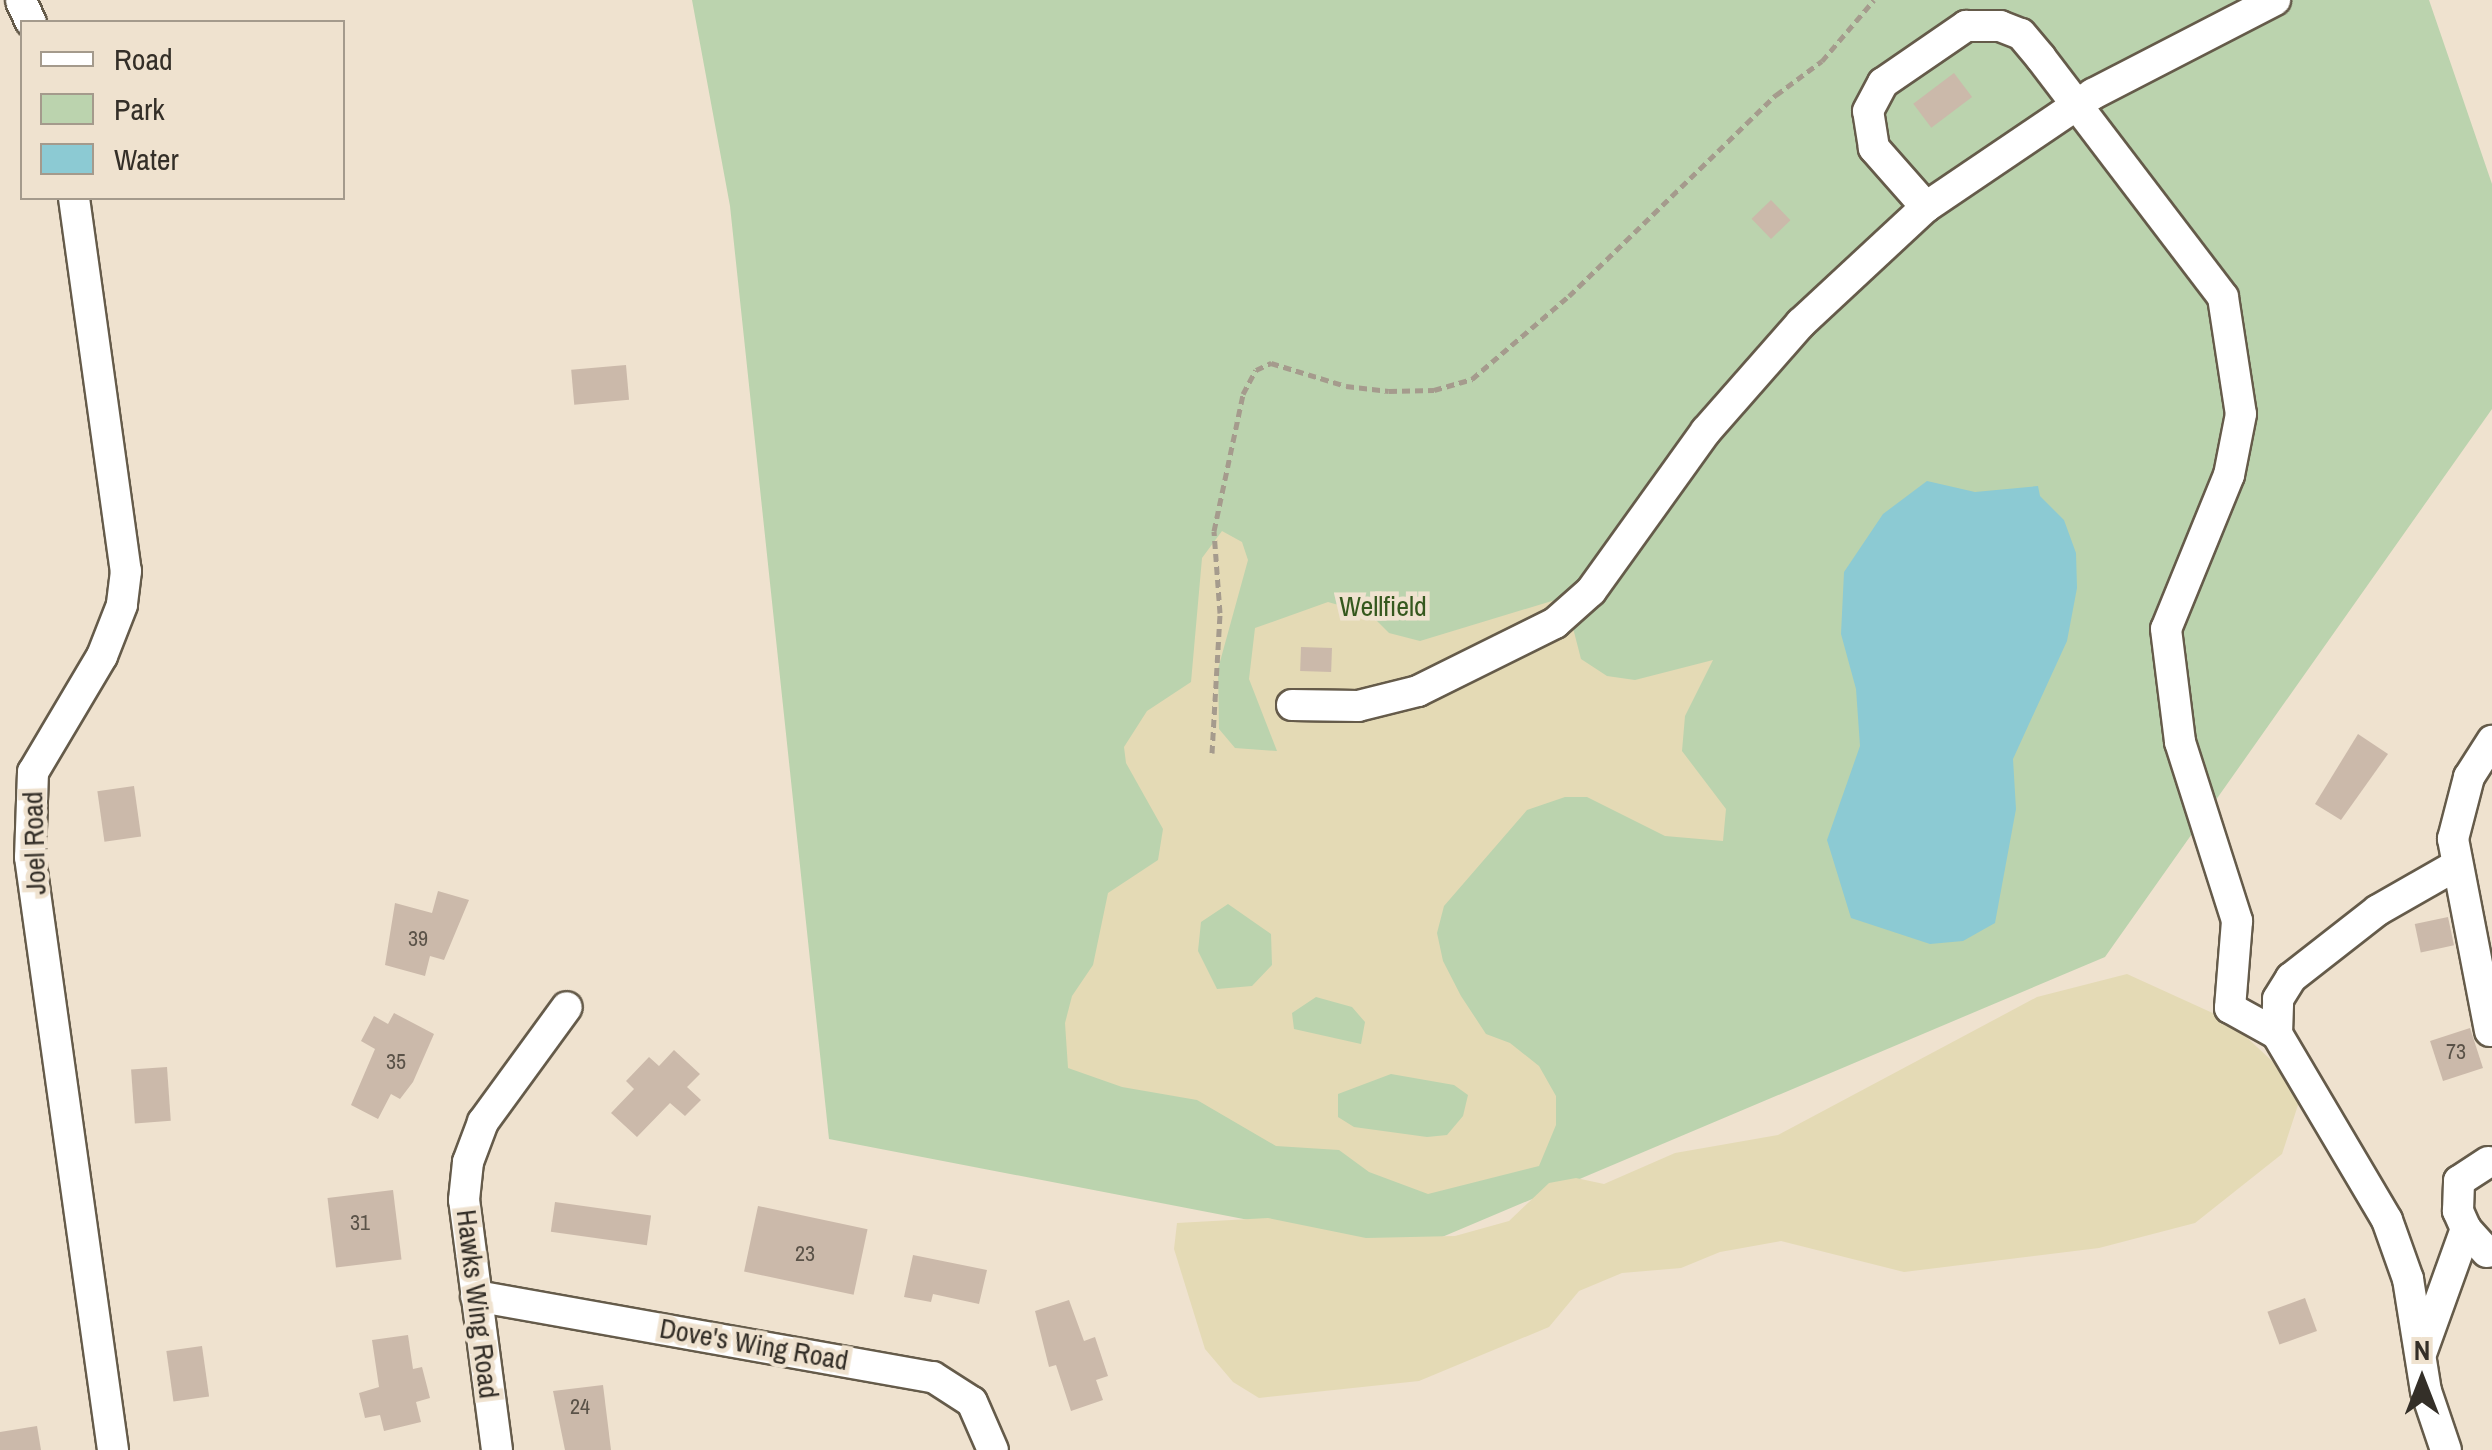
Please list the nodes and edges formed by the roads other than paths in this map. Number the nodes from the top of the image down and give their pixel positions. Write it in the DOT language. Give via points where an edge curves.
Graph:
graph roads {
  1 [pos="2275,0"];
  2 [pos="2078,104"];
  3 [pos="74,200"];
  4 [pos="1926,207"];
  5 [pos="1292,705"];
  6 [pos="2492,741"];
  7 [pos="2455,866"];
  8 [pos="567,1007"];
  9 [pos="2490,1031"];
  10 [pos="2277,1034"];
  11 [pos="2488,1162"];
  12 [pos="476,1296"];
  13 [pos="2422,1351"];
  14 [pos="112,1450"];
  15 [pos="497,1450"];
  16 [pos="993,1450"];
  17 [pos="2446,1450"];
  1 -- 2 [label="street"];
  2 -- 4 [label="street"];
  2 -- 4 [label="street" via="2021,34 1982,22 1966,26 1883,83 1868,111 1874,148"];
  2 -- 10 [label="street" via="2206,271 2231,325 2241,414 2232,460 2166,630 2180,742 2237,920 2230,1008"];
  3 -- 14 [label="street, Joel Road" via="126,572 107,644 33,772 30,857"];
  4 -- 5 [label="street" via="1775,352 1706,431 1592,591 1555,623 1418,691 1358,706"];
  6 -- 7 [label="street" via="2468,778"];
  7 -- 9 [label="street"];
  7 -- 10 [label="street" via="2378,910 2290,978 2278,999"];
  8 -- 12 [label="street, Hawks Wing Road" via="483,1122 468,1162 464,1200"];
  10 -- 13 [label="street" via="2388,1220"];
  11 -- 13 [label="street" via="2458,1181 2458,1211 2477,1241"];
  12 -- 15 [label="street, Hawks Wing Road"];
  12 -- 16 [label="street, Dove's Wing Road" via="933,1377 972,1402"];
  13 -- 17 [label="street"];
}
